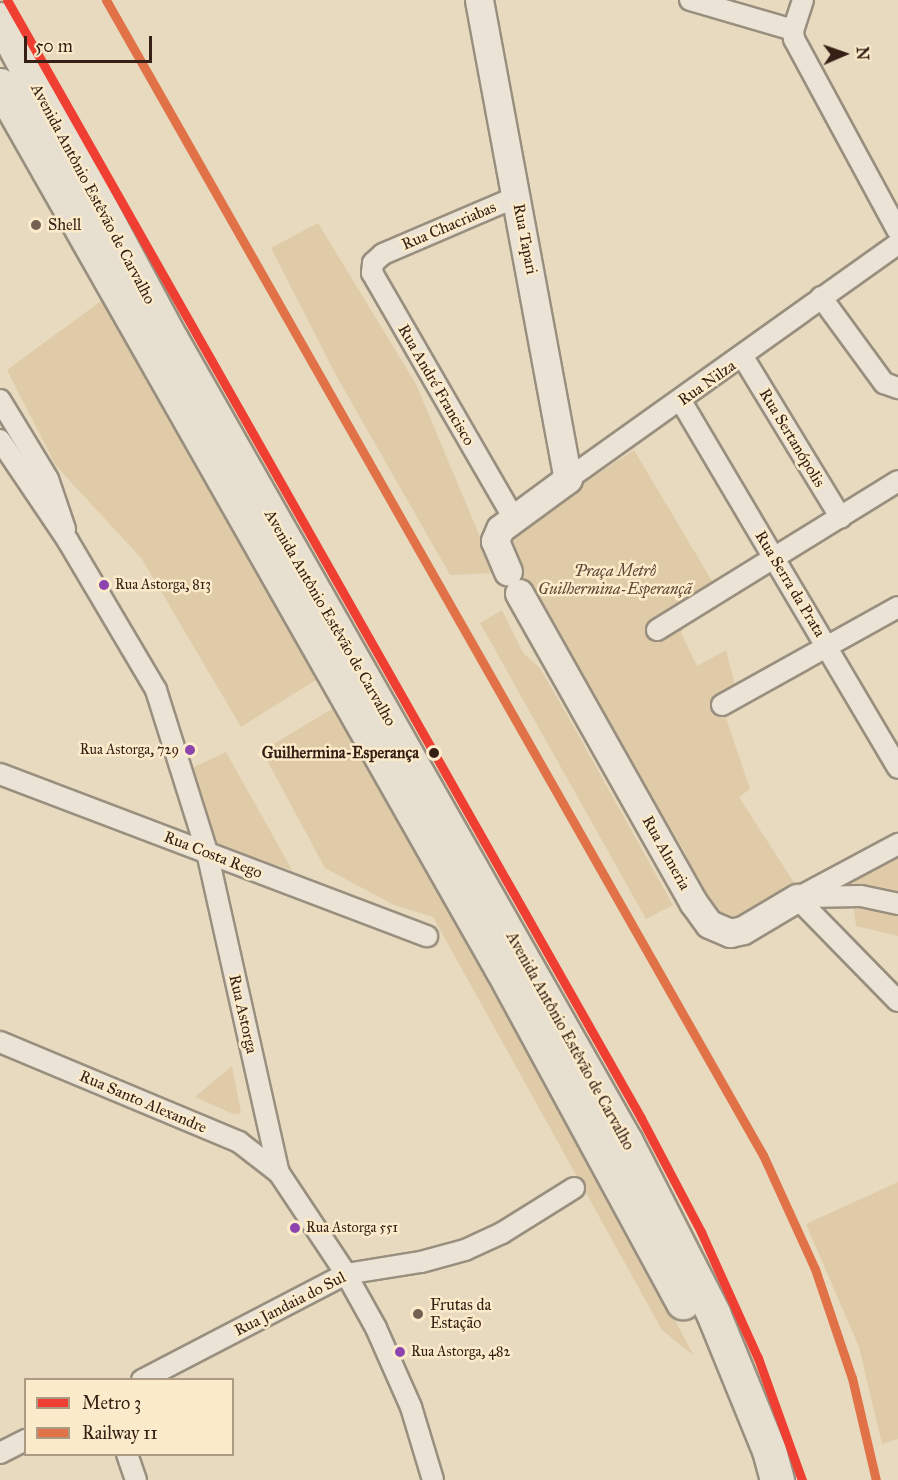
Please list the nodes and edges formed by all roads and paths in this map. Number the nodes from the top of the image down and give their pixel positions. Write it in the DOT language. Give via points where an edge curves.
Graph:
graph roads {
  1 [pos="479,0"];
  2 [pos="690,0"];
  3 [pos="803,0"];
  4 [pos="0,19"];
  5 [pos="793,30"];
  6 [pos="0,85"];
  7 [pos="516,197"];
  8 [pos="898,231"];
  9 [pos="898,244"];
  10 [pos="382,254"];
  11 [pos="821,297"];
  12 [pos="743,357"];
  13 [pos="898,388"];
  14 [pos="0,400"];
  15 [pos="681,401"];
  16 [pos="7,425"];
  17 [pos="0,440"];
  18 [pos="568,479"];
  19 [pos="898,481"];
  20 [pos="513,517"];
  21 [pos="841,518"];
  22 [pos="68,541"];
  23 [pos="776,560"];
  24 [pos="898,607"];
  25 [pos="657,630"];
  26 [pos="826,644"];
  27 [pos="722,705"];
  28 [pos="898,768"];
  29 [pos="0,774"];
  30 [pos="898,844"];
  31 [pos="207,852"];
  32 [pos="797,898"];
  33 [pos="898,904"];
  34 [pos="427,936"];
  35 [pos="898,1001"];
  36 [pos="1,1043"];
  37 [pos="279,1173"];
  38 [pos="574,1188"];
  39 [pos="346,1274"];
  40 [pos="146,1378"];
  41 [pos="24,1441"];
  42 [pos="0,1454"];
  43 [pos="127,1456"];
  44 [pos="136,1480"];
  45 [pos="433,1480"];
  46 [pos="756,1480"];
  47 [pos="777,1480"];
  1 -- 7 [label="street, Rua Tapari"];
  2 -- 5 [label="street"];
  3 -- 5 [label="street"];
  4 -- 47 [label="highway, Avenida Antônio Estêvão de Carvalho" via="171,339 626,1142 713,1313 769,1450"];
  5 -- 8 [label="street" via="809,70"];
  6 -- 46 [label="highway, Avenida Antônio Estêvão de Carvalho" via="503,971 686,1307 724,1390"];
  7 -- 10 [label="street, Rua Chacriabas"];
  7 -- 18 [label="street, Rua Tapari"];
  9 -- 11 [label="street, Rua Nilza"];
  10 -- 20 [label="street, Rua André Francisco" via="373,263 377,286"];
  11 -- 12 [label="street, Rua Nilza"];
  11 -- 13 [label="street" via="884,383"];
  12 -- 15 [label="street, Rua Nilza"];
  12 -- 21 [label="street, Rua Sertanópolis"];
  14 -- 16 [label="street, Rua Astorga"];
  15 -- 18 [label="street, Rua Nilza"];
  15 -- 23 [label="street, Rua Serra da Prata"];
  16 -- 22 [label="street, Rua Astorga" via="48,479"];
  17 -- 22 [label="street, Rua Astorga"];
  18 -- 20 [label="street, Rua Nilza"];
  19 -- 21 [label="street"];
  20 -- 32 [label="street, Rua Almeria" via="500,529 495,541 514,582 693,902 710,924 730,933 743,930"];
  21 -- 23 [label="street"];
  22 -- 31 [label="street, Rua Astorga" via="156,690"];
  23 -- 25 [label="street"];
  23 -- 26 [label="street, Rua Serra da Prata"];
  24 -- 26 [label="street"];
  26 -- 27 [label="street"];
  26 -- 28 [label="street, Rua Serra da Prata"];
  29 -- 31 [label="street, Rua Costa Rego"];
  30 -- 32 [label="street, Rua Almeria"];
  31 -- 34 [label="street, Rua Costa Rego"];
  31 -- 37 [label="street, Rua Astorga"];
  32 -- 33 [label="street" via="861,896"];
  32 -- 35 [label="street"];
  36 -- 37 [label="street, Rua Santo Alexandre" via="239,1142"];
  37 -- 39 [label="street, Rua Astorga"];
  38 -- 39 [label="street, Rua Jandaia do Sul" via="465,1251"];
  39 -- 40 [label="street, Rua Jandaia do Sul"];
  39 -- 45 [label="street, Rua Astorga" via="396,1370"];
  41 -- 42 [label="street"];
  43 -- 44 [label="street"];
}
